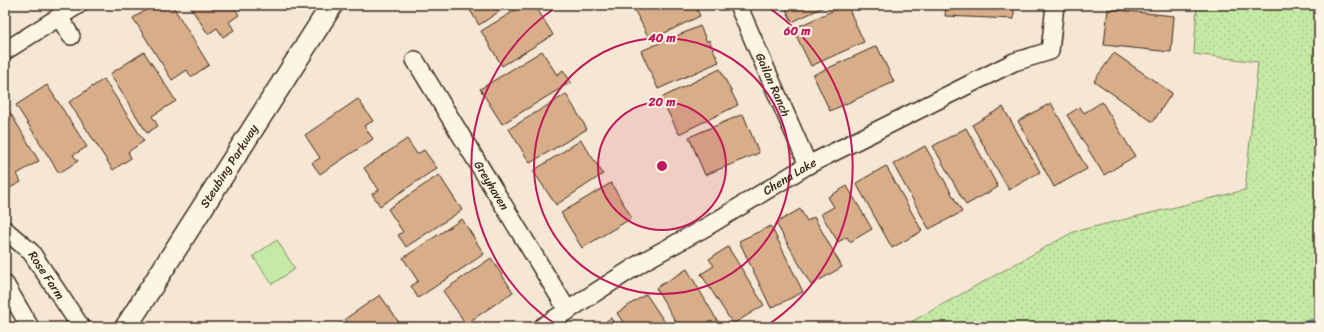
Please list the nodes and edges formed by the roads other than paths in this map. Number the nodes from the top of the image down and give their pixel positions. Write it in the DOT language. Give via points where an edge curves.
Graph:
graph roads {
  1 [pos="78,5"];
  2 [pos="332,5"];
  3 [pos="738,5"];
  4 [pos="1055,5"];
  5 [pos="59,17"];
  6 [pos="71,36"];
  7 [pos="5,51"];
  8 [pos="415,60"];
  9 [pos="808,165"];
  10 [pos="5,230"];
  11 [pos="5,284"];
  12 [pos="568,311"];
  13 [pos="30,327"];
  14 [pos="81,327"];
  15 [pos="126,327"];
  16 [pos="542,327"];
  1 -- 5 [label="street"];
  2 -- 15 [label="street, Steubing Parkway"];
  3 -- 9 [label="street, Gailan Ranch"];
  4 -- 9 [label="street, Chena Lake" via="1050,51 1014,62"];
  5 -- 6 [label="street"];
  5 -- 7 [label="street"];
  8 -- 12 [label="street, Greyhaven"];
  9 -- 12 [label="street, Chena Lake" via="708,226 644,261"];
  10 -- 14 [label="street, Rose Farm" via="31,252"];
  11 -- 13 [label="street"];
  12 -- 16 [label="street, Chena Lake"];
}
